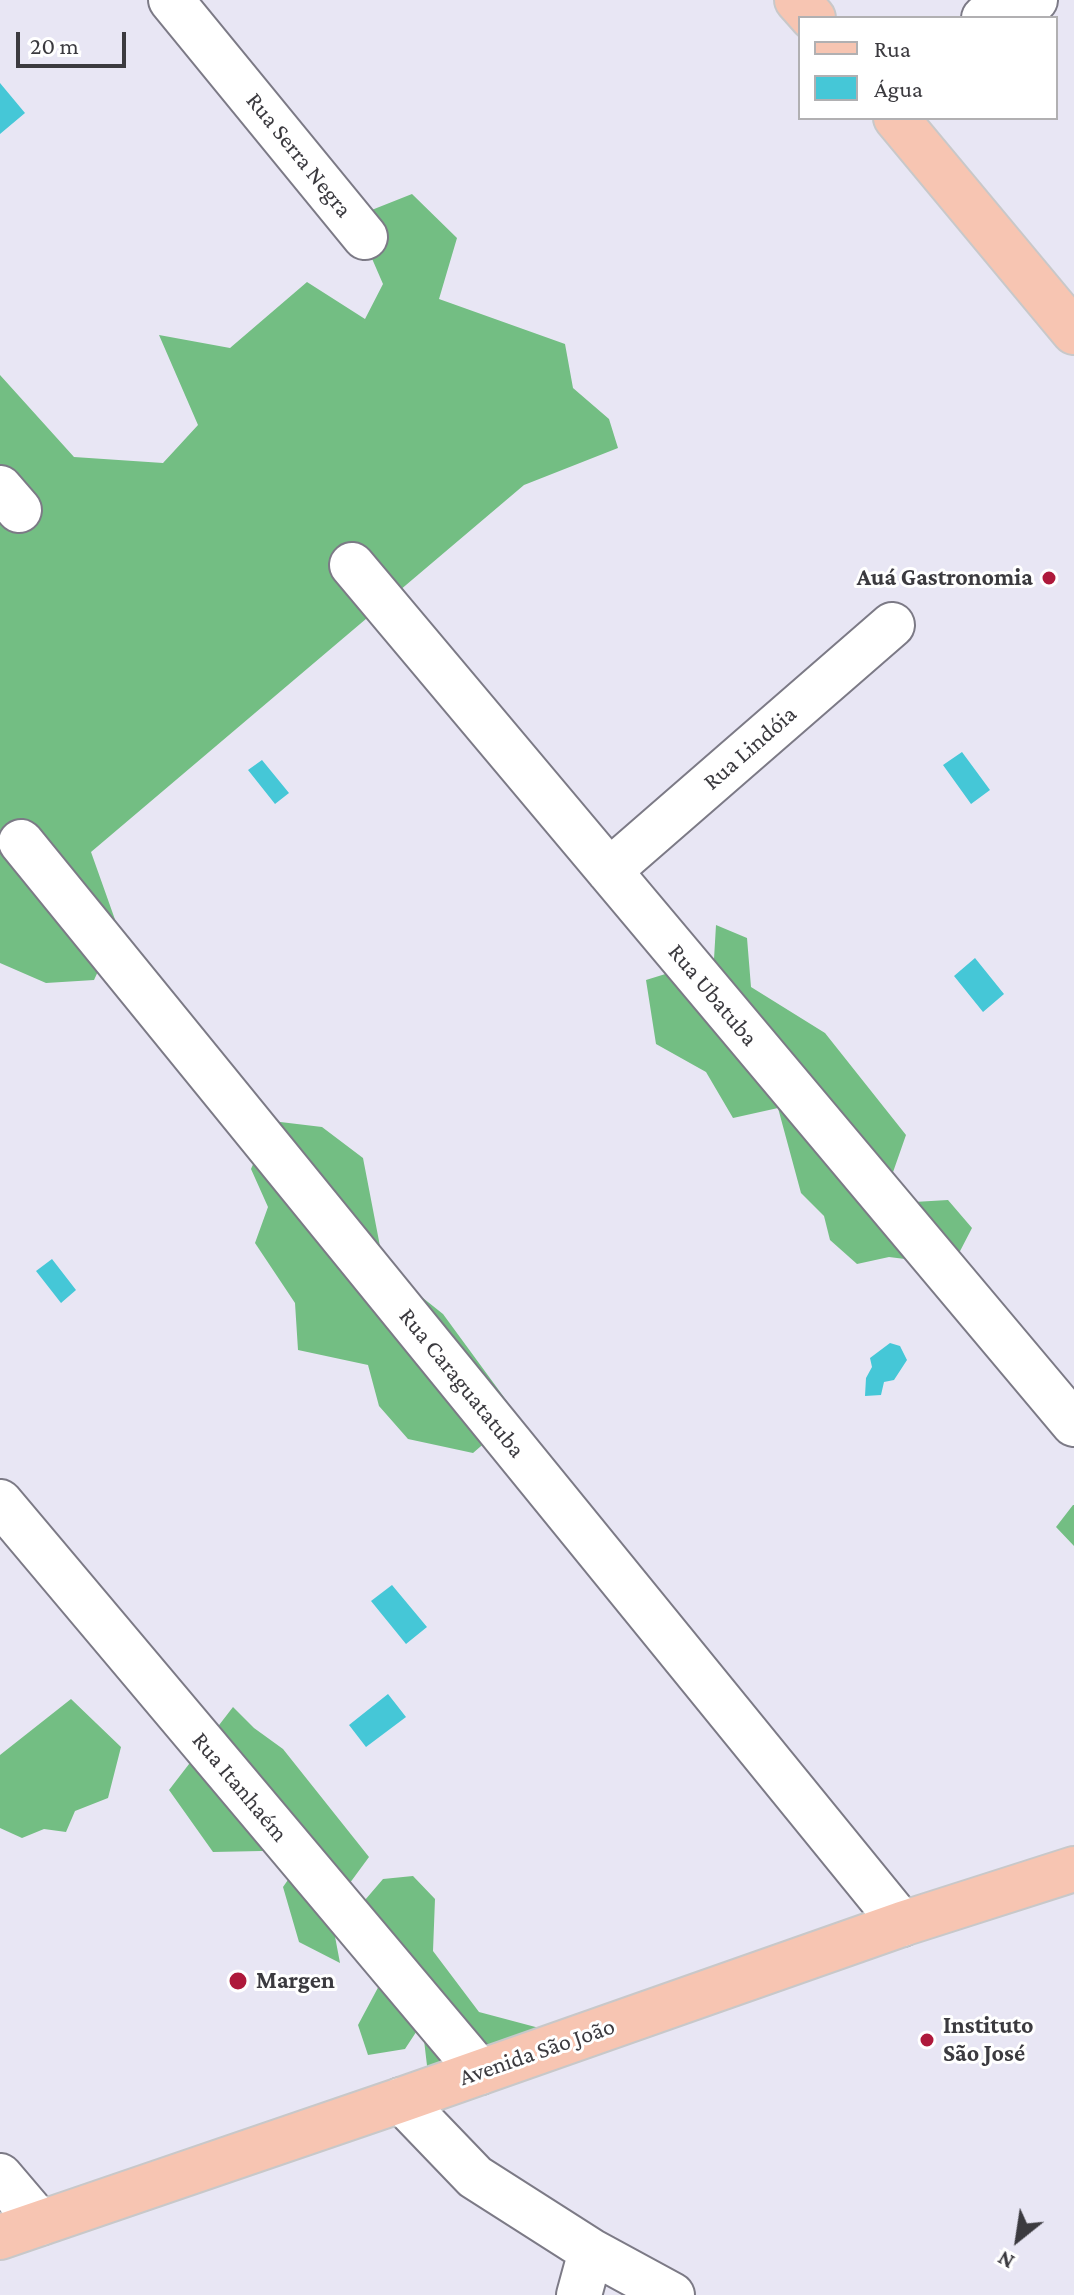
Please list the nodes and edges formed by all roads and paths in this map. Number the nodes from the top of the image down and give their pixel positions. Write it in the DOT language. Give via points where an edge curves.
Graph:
graph roads {
  1 [pos="171,0"];
  2 [pos="797,0"];
  3 [pos="1035,0"];
  4 [pos="811,16"];
  5 [pos="990,16"];
  6 [pos="898,120"];
  7 [pos="365,237"];
  8 [pos="1074,332"];
  9 [pos="352,565"];
  10 [pos="892,625"];
  11 [pos="21,842"];
  12 [pos="609,871"];
  13 [pos="1074,1424"];
  14 [pos="0,1502"];
  15 [pos="1074,1869"];
  16 [pos="902,1924"];
  17 [pos="480,2072"];
  18 [pos="401,2100"];
  19 [pos="0,2176"];
  20 [pos="20,2230"];
  21 [pos="591,2251"];
  22 [pos="579,2295"];
  23 [pos="672,2295"];
  1 -- 7 [label="street, Rua Serra Negra"];
  2 -- 4 [label="main road"];
  3 -- 5 [label="street"];
  6 -- 8 [label="main road"];
  9 -- 12 [label="street, Rua Ubatuba"];
  10 -- 12 [label="street, Rua Lindóia"];
  11 -- 16 [label="street, Rua Caraguatatuba"];
  12 -- 13 [label="street, Rua Ubatuba"];
  14 -- 17 [label="street, Rua Itanhaém"];
  15 -- 16 [label="main road, Avenida São João"];
  16 -- 17 [label="main road, Avenida São João"];
  17 -- 18 [label="main road, Avenida São João"];
  18 -- 20 [label="main road, Avenida São João"];
  18 -- 21 [label="street" via="475,2177"];
  19 -- 20 [label="street"];
  21 -- 22 [label="street"];
  21 -- 23 [label="street"];
}
